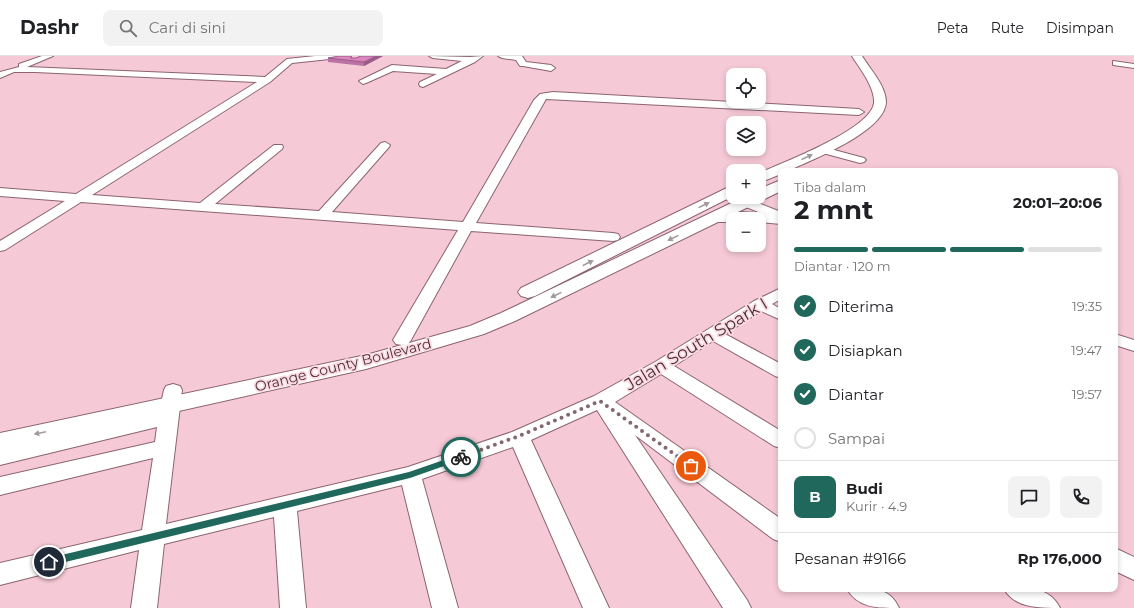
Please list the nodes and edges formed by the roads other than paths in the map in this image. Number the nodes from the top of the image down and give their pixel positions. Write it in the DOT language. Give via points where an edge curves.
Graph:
graph roads {
  1 [pos="49,56"];
  2 [pos="339,56"];
  3 [pos="433,56"];
  4 [pos="502,56"];
  5 [pos="857,56"];
  6 [pos="867,56"];
  7 [pos="476,58"];
  8 [pos="1116,63"];
  9 [pos="1134,66"];
  10 [pos="550,68"];
  11 [pos="0,69"];
  12 [pos="13,70"];
  13 [pos="446,72"];
  14 [pos="0,75"];
  15 [pos="267,80"];
  16 [pos="363,81"];
  17 [pos="423,84"];
  18 [pos="892,97"];
  19 [pos="859,112"];
  20 [pos="882,124"];
  21 [pos="385,145"];
  22 [pos="278,147"];
  23 [pos="839,154"];
  24 [pos="824,155"];
  25 [pos="860,160"];
  26 [pos="787,168"];
  27 [pos="778,171"];
  28 [pos="766,176"];
  29 [pos="778,186"];
  30 [pos="766,190"];
  31 [pos="0,192"];
  32 [pos="80,198"];
  33 [pos="766,201"];
  34 [pos="728,204"];
  35 [pos="733,204"];
  36 [pos="759,204"];
  37 [pos="778,204"];
  38 [pos="203,207"];
  39 [pos="322,216"];
  40 [pos="778,216"];
  41 [pos="778,218"];
  42 [pos="703,223"];
  43 [pos="467,226"];
  44 [pos="613,237"];
  45 [pos="0,247"];
  46 [pos="778,295"];
  47 [pos="760,304"];
  48 [pos="778,313"];
  49 [pos="713,334"];
  50 [pos="402,340"];
  51 [pos="1118,340"];
  52 [pos="1134,346"];
  53 [pos="661,366"];
  54 [pos="778,370"];
  55 [pos="600,401"];
  56 [pos="171,404"];
  57 [pos="0,427"];
  58 [pos="519,436"];
  59 [pos="778,439"];
  60 [pos="0,442"];
  61 [pos="165,447"];
  62 [pos="0,457"];
  63 [pos="410,475"];
  64 [pos="0,486"];
  65 [pos="285,505"];
  66 [pos="778,530"];
  67 [pos="153,537"];
  68 [pos="1118,561"];
  69 [pos="1134,569"];
  70 [pos="1,578"];
  71 [pos="864,592"];
  72 [pos="1022,592"];
  73 [pos="144,608"];
  74 [pos="293,608"];
  75 [pos="445,608"];
  76 [pos="596,608"];
  77 [pos="738,608"];
  78 [pos="886,608"];
  79 [pos="1047,608"];
  1 -- 12 [label="street"];
  2 -- 15 [label="street" via="290,61"];
  3 -- 7 [label="street"];
  4 -- 10 [label="street" via="520,58 523,64"];
  5 -- 24 [label="main road" via="877,88 881,98 880,108 873,118"];
  6 -- 18 [label="main road"];
  7 -- 13 [label="street"];
  8 -- 9 [label="street"];
  11 -- 12 [label="street"];
  12 -- 14 [label="street"];
  12 -- 15 [label="street"];
  13 -- 16 [label="street" via="392,68"];
  13 -- 17 [label="street"];
  15 -- 32 [label="street"];
  19 -- 43 [label="street" via="543,96"];
  20 -- 23 [label="main road" via="872,134"];
  21 -- 39 [label="street"];
  22 -- 38 [label="street"];
  23 -- 24 [label="main road"];
  23 -- 25 [label="street"];
  26 -- 24 [label="main road, one-way"];
  28 -- 27 [label="main road, one-way"];
  29 -- 30 [label="main road, Orange County Boulevard"];
  31 -- 32 [label="street"];
  32 -- 38 [label="street"];
  32 -- 45 [label="street"];
  33 -- 37 [label="street"];
  50 -- 34 [label="main road, Orange County Boulevard, one-way" via="499,307"];
  35 -- 42 [label="main road, Orange County Boulevard"];
  36 -- 40 [label="street"];
  38 -- 39 [label="street"];
  39 -- 43 [label="street"];
  41 -- 42 [label="main road" via="744,216"];
  42 -- 56 [label="main road, Orange County Boulevard, one-way" via="534,306 477,330 393,355"];
  43 -- 44 [label="street"];
  43 -- 50 [label="street"];
  46 -- 47 [label="street, Jalan South Spark I"];
  47 -- 48 [label="street"];
  47 -- 49 [label="street, Jalan South Spark I"];
  49 -- 53 [label="street, Jalan South Spark I"];
  49 -- 54 [label="street"];
  50 -- 56 [label="main road, Orange County Boulevard"];
  51 -- 52 [label="street"];
  53 -- 55 [label="street, Jalan South Spark I"];
  53 -- 59 [label="street"];
  55 -- 58 [label="street, Jalan South Spark I"];
  55 -- 66 [label="street"];
  55 -- 77 [label="street"];
  56 -- 57 [label="main road, Orange County Boulevard"];
  56 -- 60 [label="main road, Orange County Boulevard, one-way"];
  56 -- 61 [label="street"];
  56 -- 62 [label="street"];
  58 -- 63 [label="street, Jalan South Spark I"];
  58 -- 76 [label="street"];
  61 -- 64 [label="street"];
  61 -- 67 [label="street"];
  63 -- 65 [label="street, Jalan South Spark I"];
  63 -- 75 [label="street"];
  65 -- 67 [label="street, Jalan South Spark I"];
  65 -- 74 [label="street"];
  67 -- 70 [label="street, Jalan South Spark I"];
  67 -- 73 [label="street"];
  68 -- 69 [label="street"];
  71 -- 78 [label="street"];
  72 -- 79 [label="street"];
}
